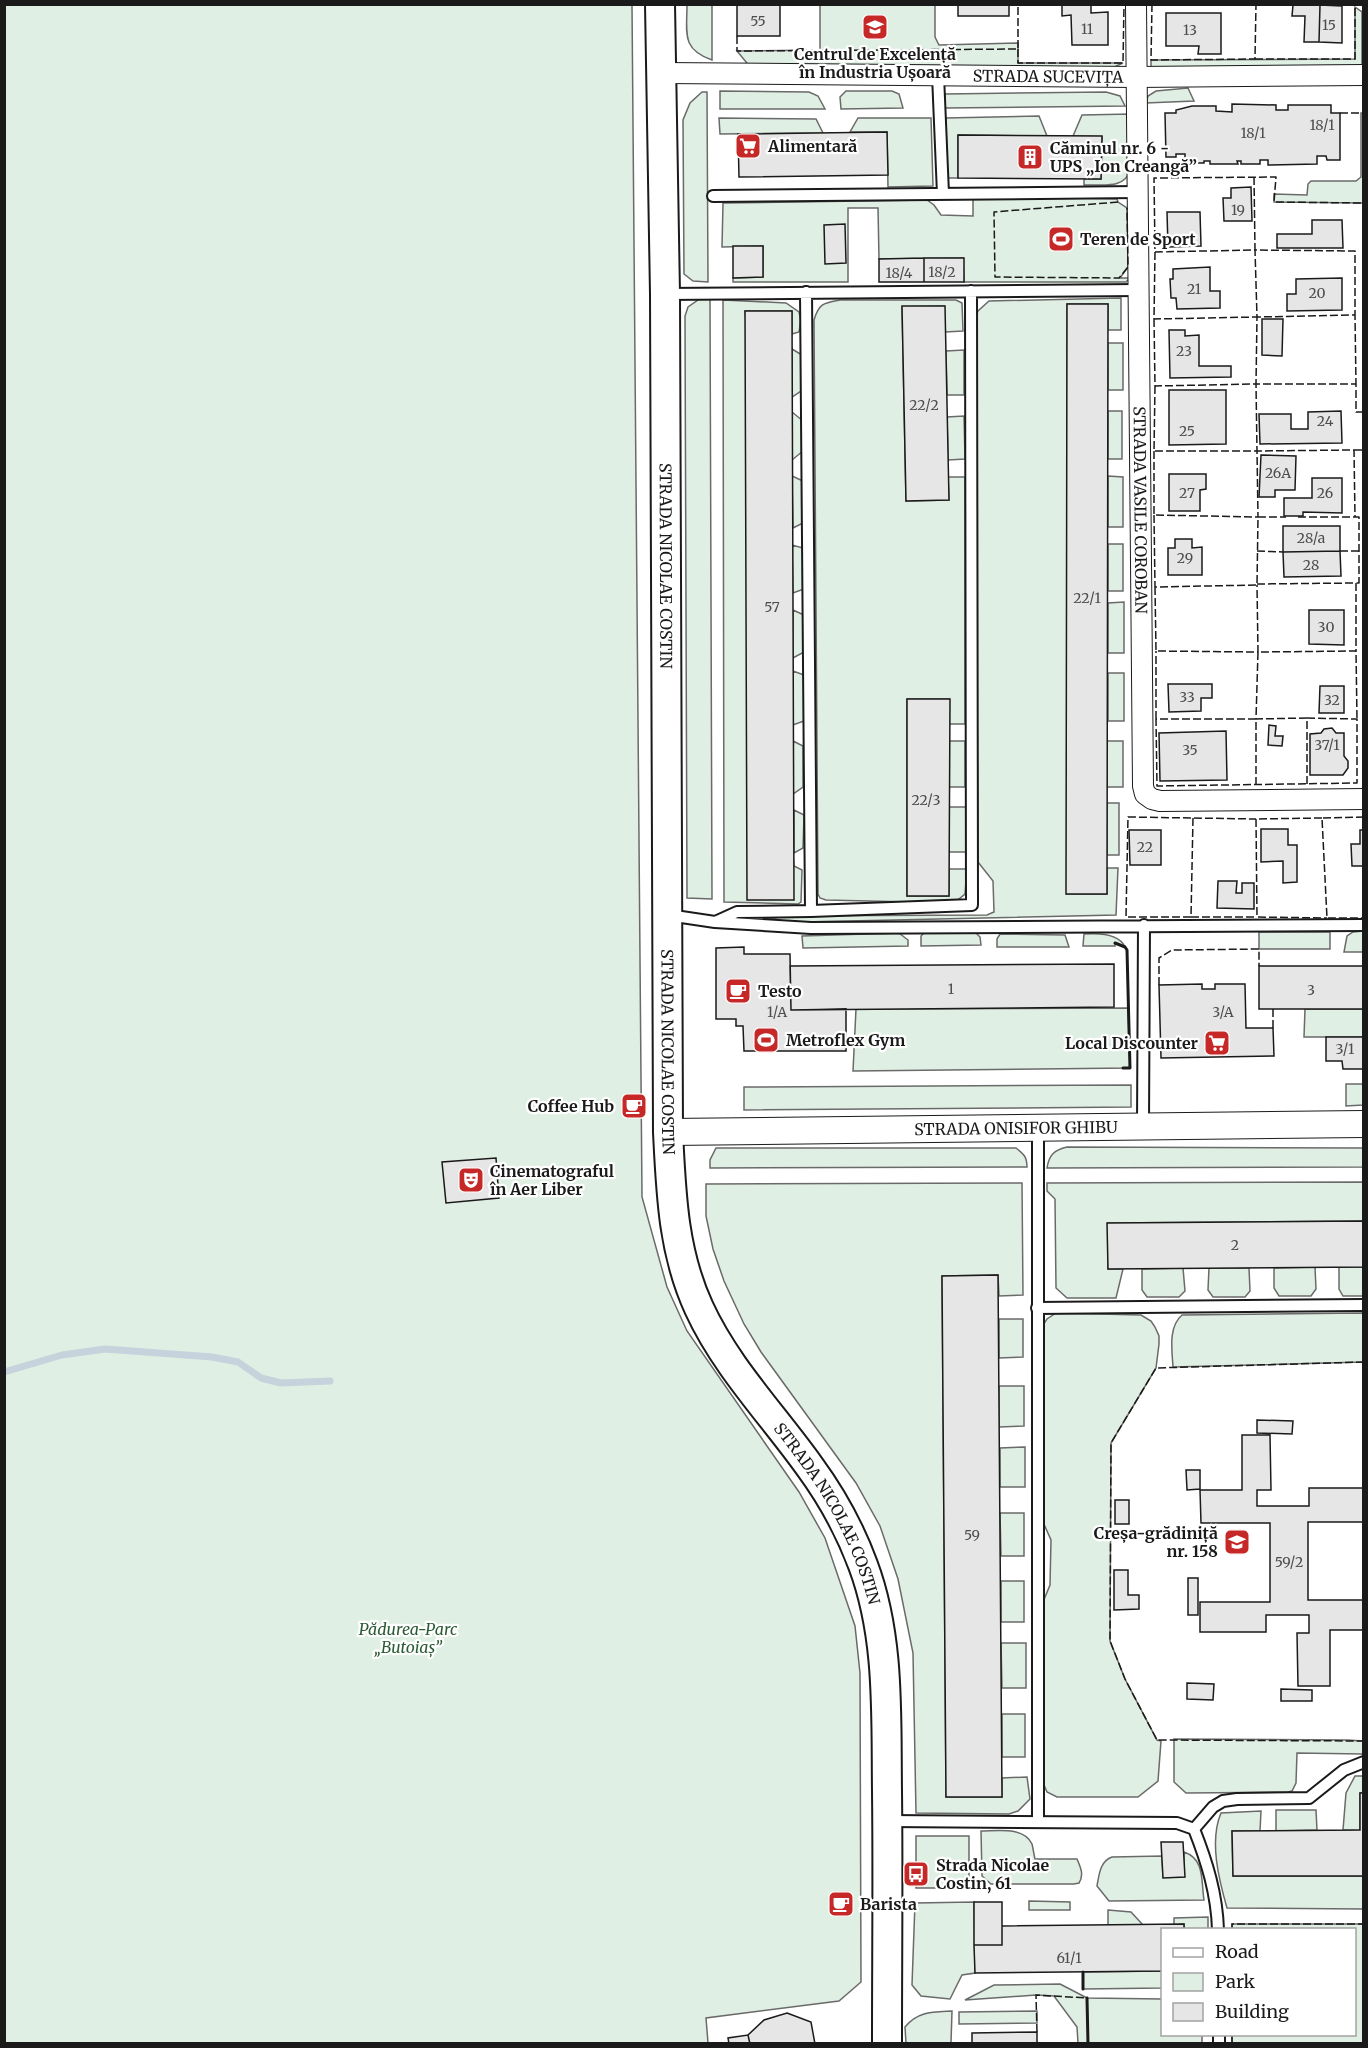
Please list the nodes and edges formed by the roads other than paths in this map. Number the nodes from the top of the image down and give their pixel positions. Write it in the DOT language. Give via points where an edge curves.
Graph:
graph roads {
  1 [pos="660,4"];
  2 [pos="1136,4"];
  3 [pos="661,73"];
  4 [pos="938,75"];
  5 [pos="1364,75"];
  6 [pos="1136,77"];
  7 [pos="1138,192"];
  8 [pos="943,194"];
  9 [pos="713,196"];
  10 [pos="1139,290"];
  11 [pos="971,291"];
  12 [pos="806,292"];
  13 [pos="665,294"];
  14 [pos="1364,799"];
  15 [pos="811,911"];
  16 [pos="668,915"];
  17 [pos="716,922"];
  18 [pos="1144,925"];
  19 [pos="1364,925"];
  20 [pos="1364,1124"];
  21 [pos="1143,1127"];
  22 [pos="1038,1128"];
  23 [pos="668,1132"];
  24 [pos="1364,1305"];
  25 [pos="1037,1308"];
  26 [pos="1364,1762"];
  27 [pos="887,1821"];
  28 [pos="1038,1822"];
  29 [pos="1194,1829"];
  30 [pos="1218,1928"];
  31 [pos="887,2043"];
  1 -- 3 [label="main road, STRADA NICOLAE COSTIN"];
  2 -- 6 [label="street, STRADA VASILE COROBAN"];
  3 -- 4 [label="street, STRADA SUCEVIȚA"];
  3 -- 13 [label="main road, STRADA NICOLAE COSTIN"];
  4 -- 6 [label="street, STRADA SUCEVIȚA"];
  4 -- 8 [label="lane"];
  5 -- 6 [label="street, STRADA SUCEVIȚA"];
  6 -- 7 [label="street, STRADA VASILE COROBAN"];
  7 -- 8 [label="lane"];
  7 -- 10 [label="street, STRADA VASILE COROBAN"];
  8 -- 9 [label="lane"];
  10 -- 11 [label="lane"];
  10 -- 14 [label="street, STRADA VASILE COROBAN" via="1145,794 1160,801"];
  11 -- 12 [label="lane"];
  11 -- 15 [label="lane" via="972,905"];
  12 -- 13 [label="lane"];
  12 -- 15 [label="lane"];
  13 -- 16 [label="main road, STRADA NICOLAE COSTIN"];
  15 -- 17 [label="lane" via="737,912"];
  16 -- 17 [label="lane"];
  16 -- 23 [label="main road, STRADA NICOLAE COSTIN"];
  17 -- 18 [label="lane" via="811,927"];
  18 -- 19 [label="lane"];
  18 -- 21 [label="lane"];
  20 -- 21 [label="street, STRADA ONISIFOR GHIBU"];
  21 -- 22 [label="street, STRADA ONISIFOR GHIBU"];
  22 -- 23 [label="street, STRADA ONISIFOR GHIBU"];
  22 -- 25 [label="lane"];
  23 -- 27 [label="main road, STRADA NICOLAE COSTIN" via="675,1233 699,1308 736,1369 832,1500 863,1566 884,1657"];
  24 -- 25 [label="lane"];
  25 -- 28 [label="lane"];
  26 -- 29 [label="lane" via="1344,1770 1310,1798 1223,1801"];
  27 -- 28 [label="lane"];
  27 -- 31 [label="main road, STRADA NICOLAE COSTIN"];
  28 -- 29 [label="lane" via="1177,1823"];
  29 -- 30 [label="lane" via="1213,1886"];
}
